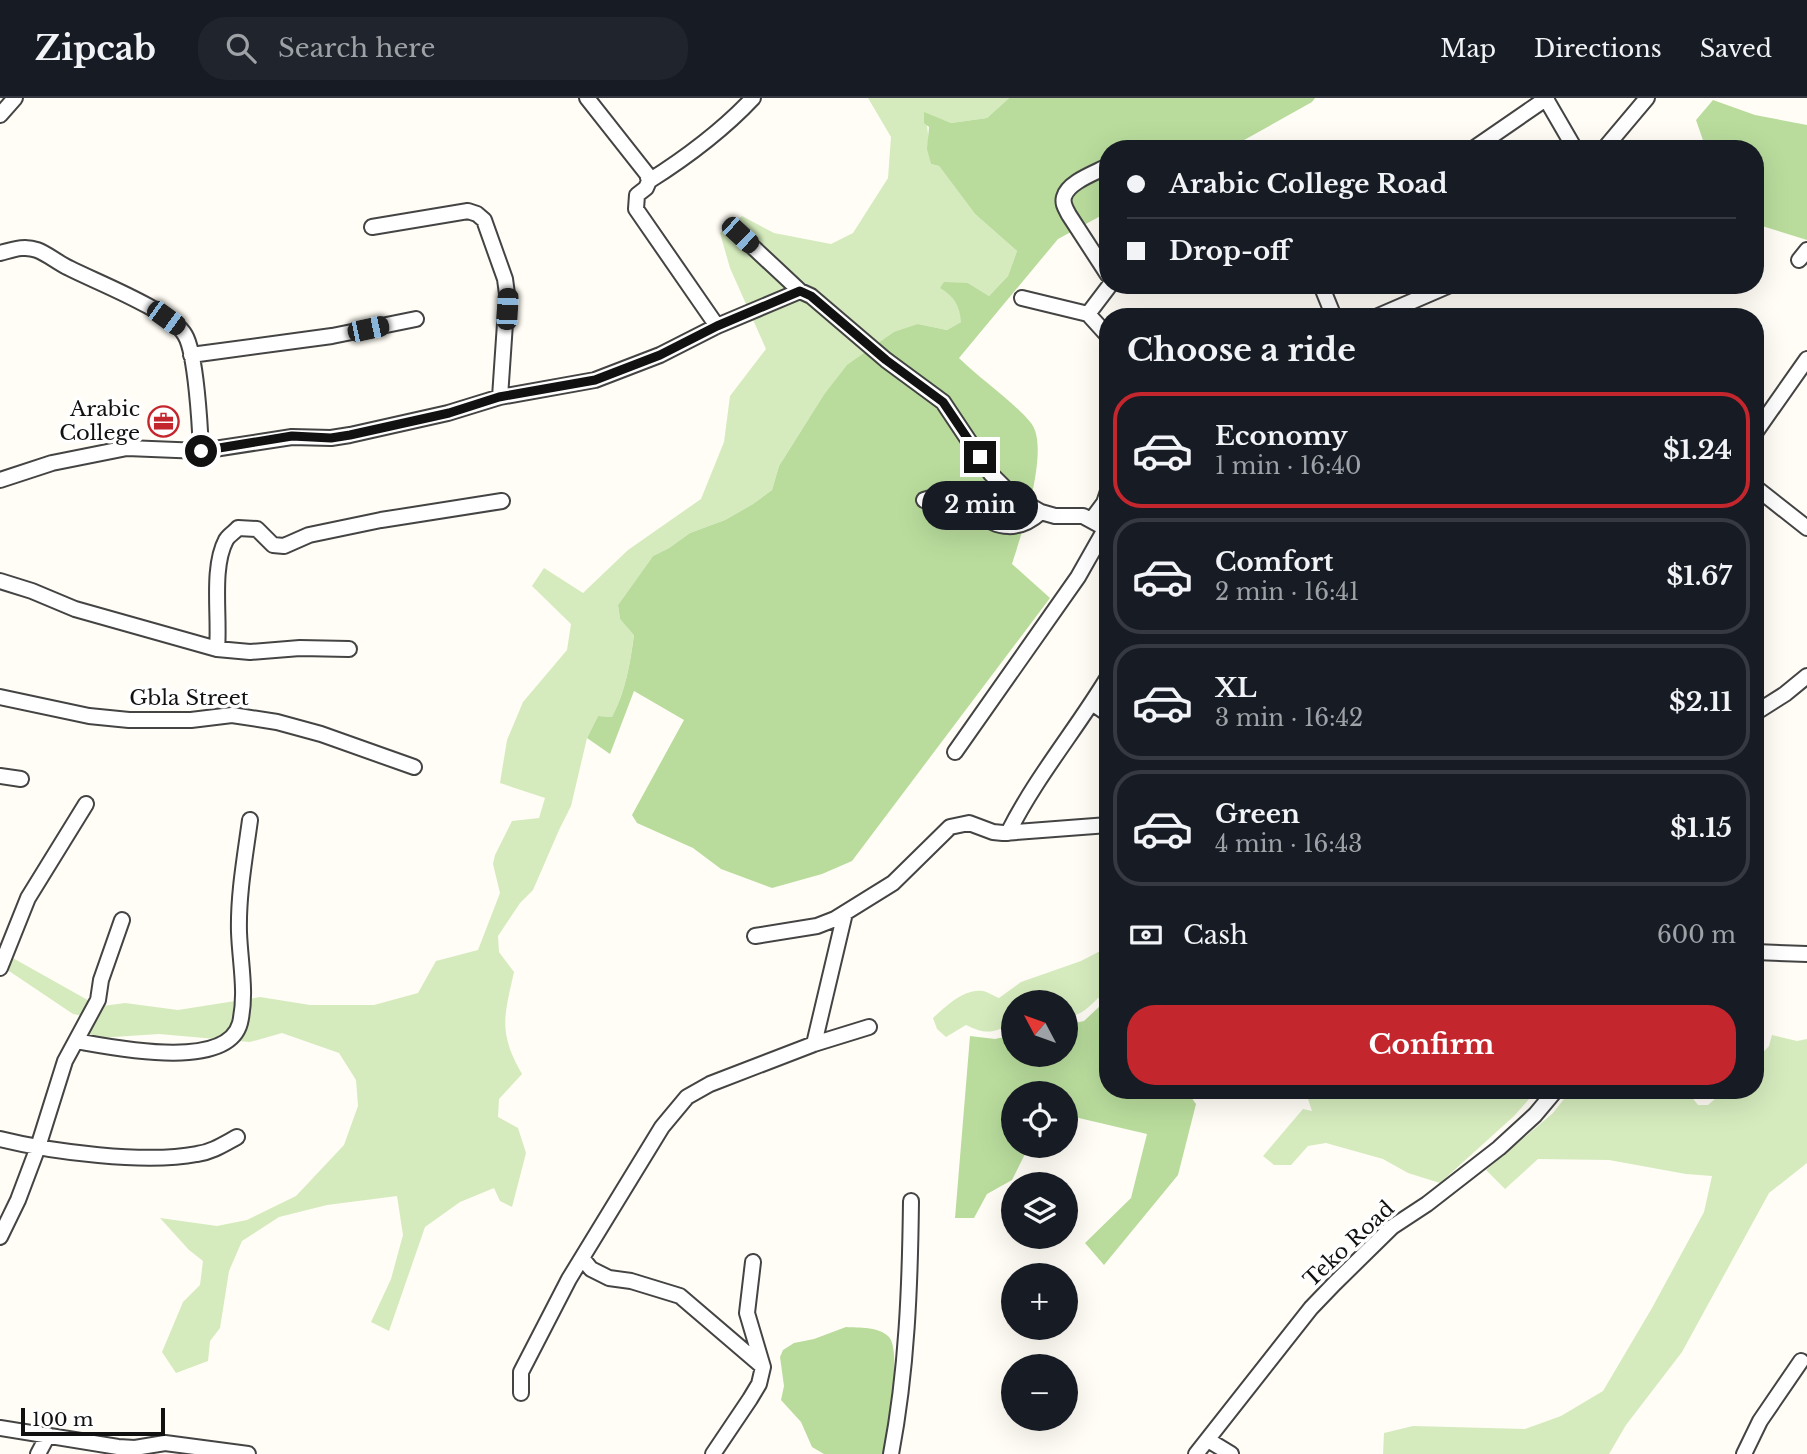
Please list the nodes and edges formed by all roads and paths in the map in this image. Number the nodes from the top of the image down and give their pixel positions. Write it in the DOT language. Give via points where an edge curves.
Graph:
graph roads {
  1 [pos="15,98"];
  2 [pos="587,98"];
  3 [pos="753,98"];
  4 [pos="1647,98"];
  5 [pos="1543,99"];
  6 [pos="0,115"];
  7 [pos="1486,140"];
  8 [pos="1569,140"];
  9 [pos="1612,140"];
  10 [pos="1099,171"];
  11 [pos="649,181"];
  12 [pos="372,227"];
  13 [pos="740,235"];
  14 [pos="0,253"];
  15 [pos="1099,262"];
  16 [pos="800,291"];
  17 [pos="1103,294"];
  18 [pos="1429,294"];
  19 [pos="1022,298"];
  20 [pos="1397,308"];
  21 [pos="1088,314"];
  22 [pos="416,319"];
  23 [pos="717,326"];
  24 [pos="1099,326"];
  25 [pos="191,355"];
  26 [pos="1807,359"];
  27 [pos="499,397"];
  28 [pos="1764,420"];
  29 [pos="201,451"];
  30 [pos="0,480"];
  31 [pos="1764,494"];
  32 [pos="924,500"];
  33 [pos="502,501"];
  34 [pos="1099,510"];
  35 [pos="1041,512"];
  36 [pos="1092,519"];
  37 [pos="1099,522"];
  38 [pos="1806,526"];
  39 [pos="1099,538"];
  40 [pos="0,581"];
  41 [pos="217,649"];
  42 [pos="349,649"];
  43 [pos="1807,676"];
  44 [pos="1099,692"];
  45 [pos="0,697"];
  46 [pos="1092,703"];
  47 [pos="1764,707"];
  48 [pos="1099,708"];
  49 [pos="955,752"];
  50 [pos="414,767"];
  51 [pos="0,776"];
  52 [pos="21,779"];
  53 [pos="86,804"];
  54 [pos="250,820"];
  55 [pos="1099,826"];
  56 [pos="1008,833"];
  57 [pos="845,914"];
  58 [pos="122,920"];
  59 [pos="755,936"];
  60 [pos="1764,952"];
  61 [pos="1807,954"];
  62 [pos="0,968"];
  63 [pos="869,1027"];
  64 [pos="76,1041"];
  65 [pos="814,1044"];
  66 [pos="1548,1099"];
  67 [pos="237,1137"];
  68 [pos="0,1139"];
  69 [pos="38,1147"];
  70 [pos="911,1201"];
  71 [pos="0,1237"];
  72 [pos="583,1259"];
  73 [pos="753,1262"];
  74 [pos="1801,1361"];
  75 [pos="764,1367"];
  76 [pos="521,1392"];
  77 [pos="0,1428"];
  78 [pos="48,1435"];
  79 [pos="1208,1440"];
  80 [pos="38,1454"];
  81 [pos="248,1454"];
  82 [pos="713,1454"];
  83 [pos="891,1454"];
  84 [pos="1196,1454"];
  85 [pos="1231,1454"];
  86 [pos="1744,1454"];
  1 -- 6 [label="street"];
  2 -- 11 [label="street"];
  3 -- 11 [label="street" via="688,157"];
  4 -- 9 [label="street"];
  5 -- 7 [label="street"];
  5 -- 8 [label="street"];
  10 -- 15 [label="street" via="1069,188 1064,204"];
  11 -- 23 [label="street" via="637,194 636,209"];
  12 -- 27 [label="street" via="468,211 484,220 507,294"];
  13 -- 16 [label="street"];
  14 -- 25 [label="street" via="22,247 36,249 133,300 178,327"];
  16 -- 23 [label="street"];
  16 -- 35 [label="street" via="943,402 991,474 1013,496"];
  17 -- 21 [label="street"];
  18 -- 20 [label="street"];
  19 -- 21 [label="street"];
  21 -- 24 [label="street"];
  22 -- 25 [label="street" via="332,336"];
  23 -- 27 [label="street" via="595,380"];
  25 -- 29 [label="street"];
  26 -- 28 [label="street"];
  27 -- 29 [label="street" via="350,435 292,436"];
  29 -- 30 [label="street" via="127,448 52,463"];
  31 -- 38 [label="street"];
  32 -- 35 [label="street" via="958,490 995,524 1012,527 1030,522"];
  33 -- 41 [label="street" via="309,535 284,546 273,545 257,529 239,528 227,538 220,559"];
  34 -- 36 [label="street"];
  35 -- 36 [label="street"];
  36 -- 37 [label="street"];
  39 -- 49 [label="street"];
  40 -- 41 [label="street" via="75,609"];
  41 -- 42 [label="street"];
  43 -- 47 [label="street"];
  44 -- 46 [label="street"];
  45 -- 50 [label="street, Gbla Street" via="129,720 232,715 277,722"];
  46 -- 48 [label="street"];
  46 -- 56 [label="street" via="1047,765"];
  51 -- 52 [label="street"];
  53 -- 62 [label="street" via="28,898"];
  54 -- 64 [label="street" via="239,912 240,1025 233,1036 204,1051 136,1052"];
  55 -- 56 [label="street"];
  56 -- 57 [label="street" via="969,823 950,827 893,883"];
  57 -- 59 [label="street" via="817,926"];
  57 -- 65 [label="street"];
  58 -- 64 [label="street" via="101,980 99,1000"];
  60 -- 61 [label="street"];
  63 -- 65 [label="street"];
  64 -- 69 [label="street" via="65,1061"];
  65 -- 72 [label="street" via="699,1088 687,1097 662,1127"];
  66 -- 79 [label="street, Teko Road" via="1499,1148 1392,1227 1326,1292"];
  67 -- 69 [label="street" via="215,1149 174,1157"];
  68 -- 69 [label="street"];
  69 -- 71 [label="street"];
  70 -- 83 [label="street" via="907,1328"];
  72 -- 75 [label="street" via="609,1278 680,1296"];
  72 -- 76 [label="street" via="521,1372"];
  73 -- 75 [label="street" via="747,1313"];
  74 -- 86 [label="street" via="1760,1421"];
  75 -- 82 [label="street" via="759,1384"];
  77 -- 78 [label="street"];
  78 -- 80 [label="street"];
  78 -- 81 [label="street" via="118,1447 172,1444"];
  79 -- 84 [label="street, Teko Road"];
  79 -- 85 [label="street"];
}
